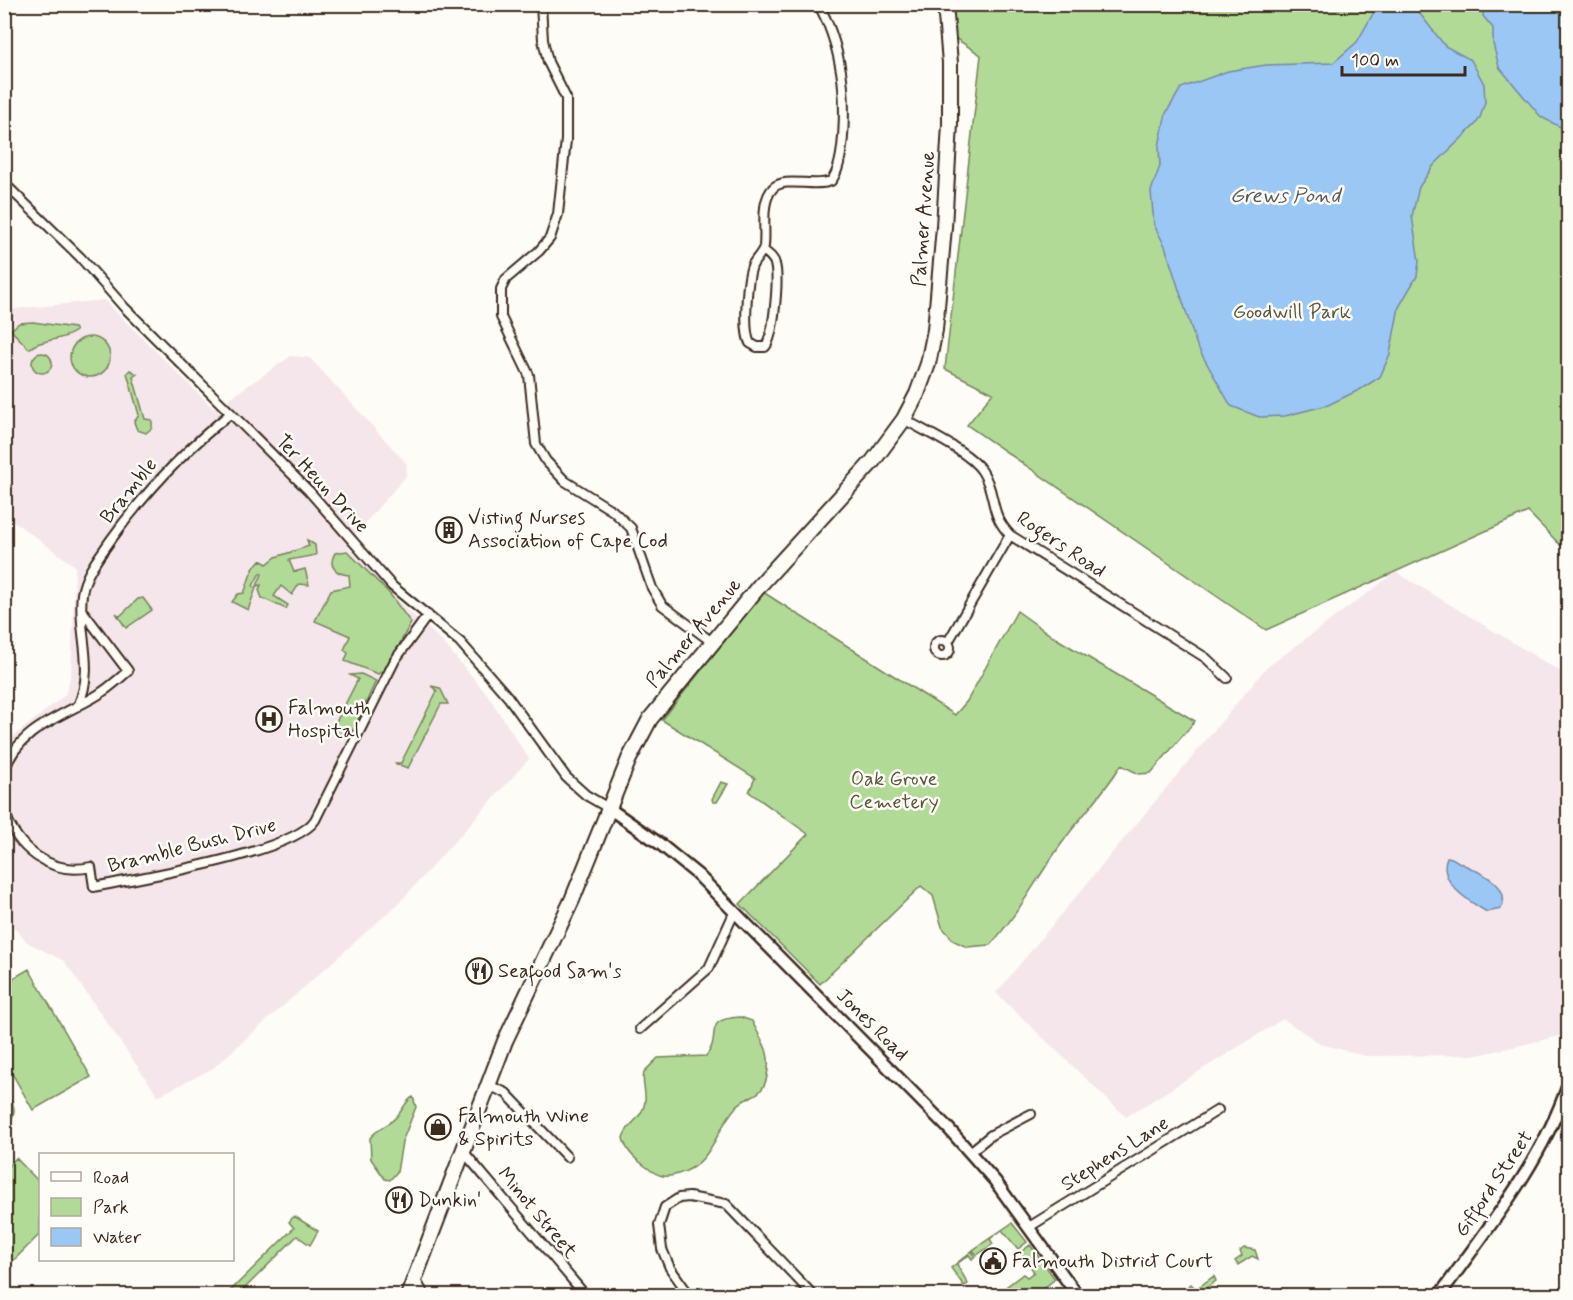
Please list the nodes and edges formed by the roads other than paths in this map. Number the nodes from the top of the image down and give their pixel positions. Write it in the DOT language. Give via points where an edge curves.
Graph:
graph roads {
  1 [pos="541,4"];
  2 [pos="818,4"];
  3 [pos="945,4"];
  4 [pos="4,183"];
  5 [pos="763,250"];
  6 [pos="231,412"];
  7 [pos="904,419"];
  8 [pos="1010,535"];
  9 [pos="82,609"];
  10 [pos="428,615"];
  11 [pos="712,642"];
  12 [pos="948,642"];
  13 [pos="1227,678"];
  14 [pos="78,706"];
  15 [pos="4,773"];
  16 [pos="610,809"];
  17 [pos="4,810"];
  18 [pos="734,913"];
  19 [pos="640,1029"];
  20 [pos="488,1085"];
  21 [pos="1569,1085"];
  22 [pos="1218,1110"];
  23 [pos="1031,1114"];
  24 [pos="463,1151"];
  25 [pos="970,1152"];
  26 [pos="567,1157"];
  27 [pos="1029,1227"];
  28 [pos="415,1279"];
  29 [pos="408,1296"];
  30 [pos="425,1296"];
  31 [pos="586,1296"];
  32 [pos="690,1296"];
  33 [pos="814,1296"];
  34 [pos="1078,1296"];
  35 [pos="1439,1296"];
  1 -- 11 [label="street" via="548,62 566,98 558,214 550,238 506,279 501,289 501,317 529,375 536,444 546,461 565,481 614,512 631,528 662,605"];
  2 -- 5 [label="street" via="829,26 842,73 839,168 831,181 823,184 779,183 772,189 765,207"];
  3 -- 7 [label="highway, Palmer Avenue" via="950,124 937,310 928,364"];
  4 -- 6 [label="street, Ter Heun Drive"];
  5 -- 5 [label="street" via="752,266 749,284 746,334 757,347 770,342 777,272 774,260"];
  6 -- 9 [label="street, Bramble" via="190,446 130,513 89,573 82,592"];
  6 -- 10 [label="street, Ter Heun Drive" via="327,511 392,586"];
  7 -- 8 [label="street, Rogers Road" via="971,459 982,471 996,518"];
  7 -- 11 [label="highway, Palmer Avenue" via="873,461"];
  8 -- 12 [label="street"];
  8 -- 13 [label="street, Rogers Road" via="1206,658"];
  9 -- 14 [label="street, Bramble" via="88,665"];
  9 -- 14 [label="street" via="93,629 128,671"];
  10 -- 16 [label="street, Ter Heun Drive" via="460,642 494,680 566,777"];
  10 -- 17 [label="street, Bramble Bush Drive" via="395,660 313,824 291,838 197,866 94,887 91,867 66,868 30,853 15,836"];
  11 -- 16 [label="highway, Palmer Avenue" via="650,719"];
  14 -- 15 [label="street" via="16,746"];
  16 -- 18 [label="main road, Jones Road" via="677,857"];
  16 -- 20 [label="highway, Palmer Avenue"];
  18 -- 19 [label="street" via="709,968"];
  18 -- 25 [label="main road, Jones Road"];
  20 -- 24 [label="highway, Palmer Avenue"];
  20 -- 26 [label="street" via="506,1094"];
  21 -- 35 [label="main road, Gifford Street" via="1532,1164"];
  22 -- 27 [label="street, Stephens Lane"];
  23 -- 25 [label="street" via="991,1135"];
  24 -- 28 [label="highway, Palmer Avenue"];
  24 -- 31 [label="street, Minot Street"];
  25 -- 27 [label="main road, Jones Road"];
  27 -- 34 [label="main road, Jones Road"];
  28 -- 29 [label="highway, Palmer Avenue"];
  28 -- 30 [label="street"];
  32 -- 33 [label="street" via="670,1268 662,1249 659,1225 665,1207 678,1198 689,1197 726,1204"];
}
